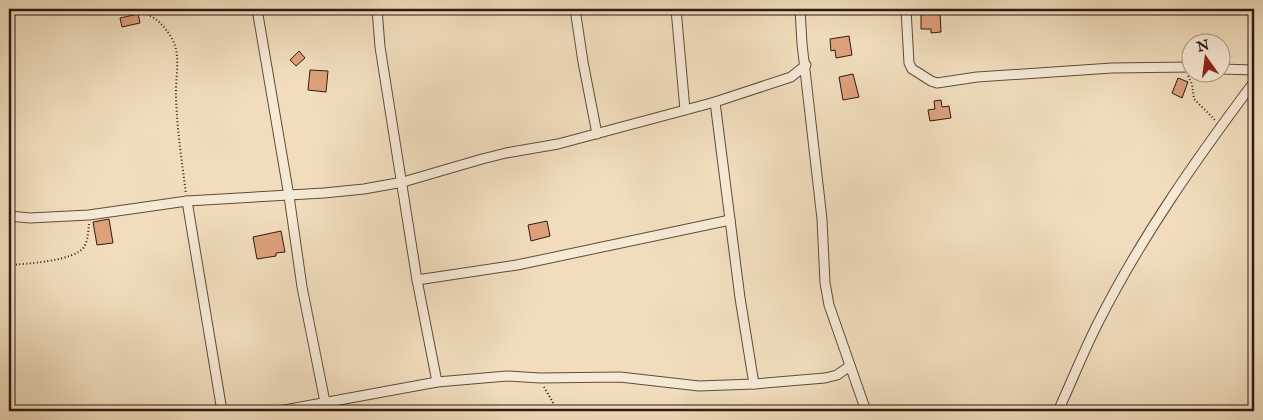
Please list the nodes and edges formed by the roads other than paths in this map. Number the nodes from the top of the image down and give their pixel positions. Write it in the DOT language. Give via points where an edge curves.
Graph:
graph roads {
  1 [pos="257,9"];
  2 [pos="377,9"];
  3 [pos="575,9"];
  4 [pos="676,9"];
  5 [pos="800,9"];
  6 [pos="906,9"];
  7 [pos="806,64"];
  8 [pos="1180,67"];
  9 [pos="1230,69"];
  10 [pos="1254,70"];
  11 [pos="1254,82"];
  12 [pos="715,102"];
  13 [pos="685,110"];
  14 [pos="597,134"];
  15 [pos="403,182"];
  16 [pos="289,196"];
  17 [pos="187,201"];
  18 [pos="9,216"];
  19 [pos="730,220"];
  20 [pos="417,280"];
  21 [pos="850,366"];
  22 [pos="437,382"];
  23 [pos="754,384"];
  24 [pos="325,402"];
  25 [pos="222,411"];
  26 [pos="279,411"];
  27 [pos="866,411"];
  28 [pos="1058,411"];
  1 -- 16 [label="street"];
  2 -- 15 [label="street" via="380,47"];
  3 -- 14 [label="street"];
  4 -- 13 [label="street"];
  5 -- 7 [label="street"];
  6 -- 8 [label="street" via="909,62 912,69 937,83 977,77 1112,68"];
  7 -- 12 [label="street" via="791,78"];
  7 -- 21 [label="street" via="822,219 825,283 829,305"];
  9 -- 10 [label="street"];
  11 -- 28 [label="street" via="1185,178 1122,278 1098,322"];
  12 -- 13 [label="street"];
  12 -- 19 [label="street"];
  13 -- 14 [label="street"];
  14 -- 15 [label="street" via="498,155"];
  15 -- 16 [label="street"];
  15 -- 20 [label="street"];
  16 -- 17 [label="street"];
  16 -- 24 [label="street" via="302,287"];
  17 -- 18 [label="street" via="89,215"];
  17 -- 25 [label="street"];
  19 -- 20 [label="street" via="517,265"];
  19 -- 23 [label="street"];
  20 -- 22 [label="street"];
  21 -- 23 [label="street" via="825,378"];
  21 -- 27 [label="street"];
  22 -- 23 [label="street" via="507,376 620,377 699,386"];
  22 -- 24 [label="street"];
  24 -- 26 [label="street"];
}
